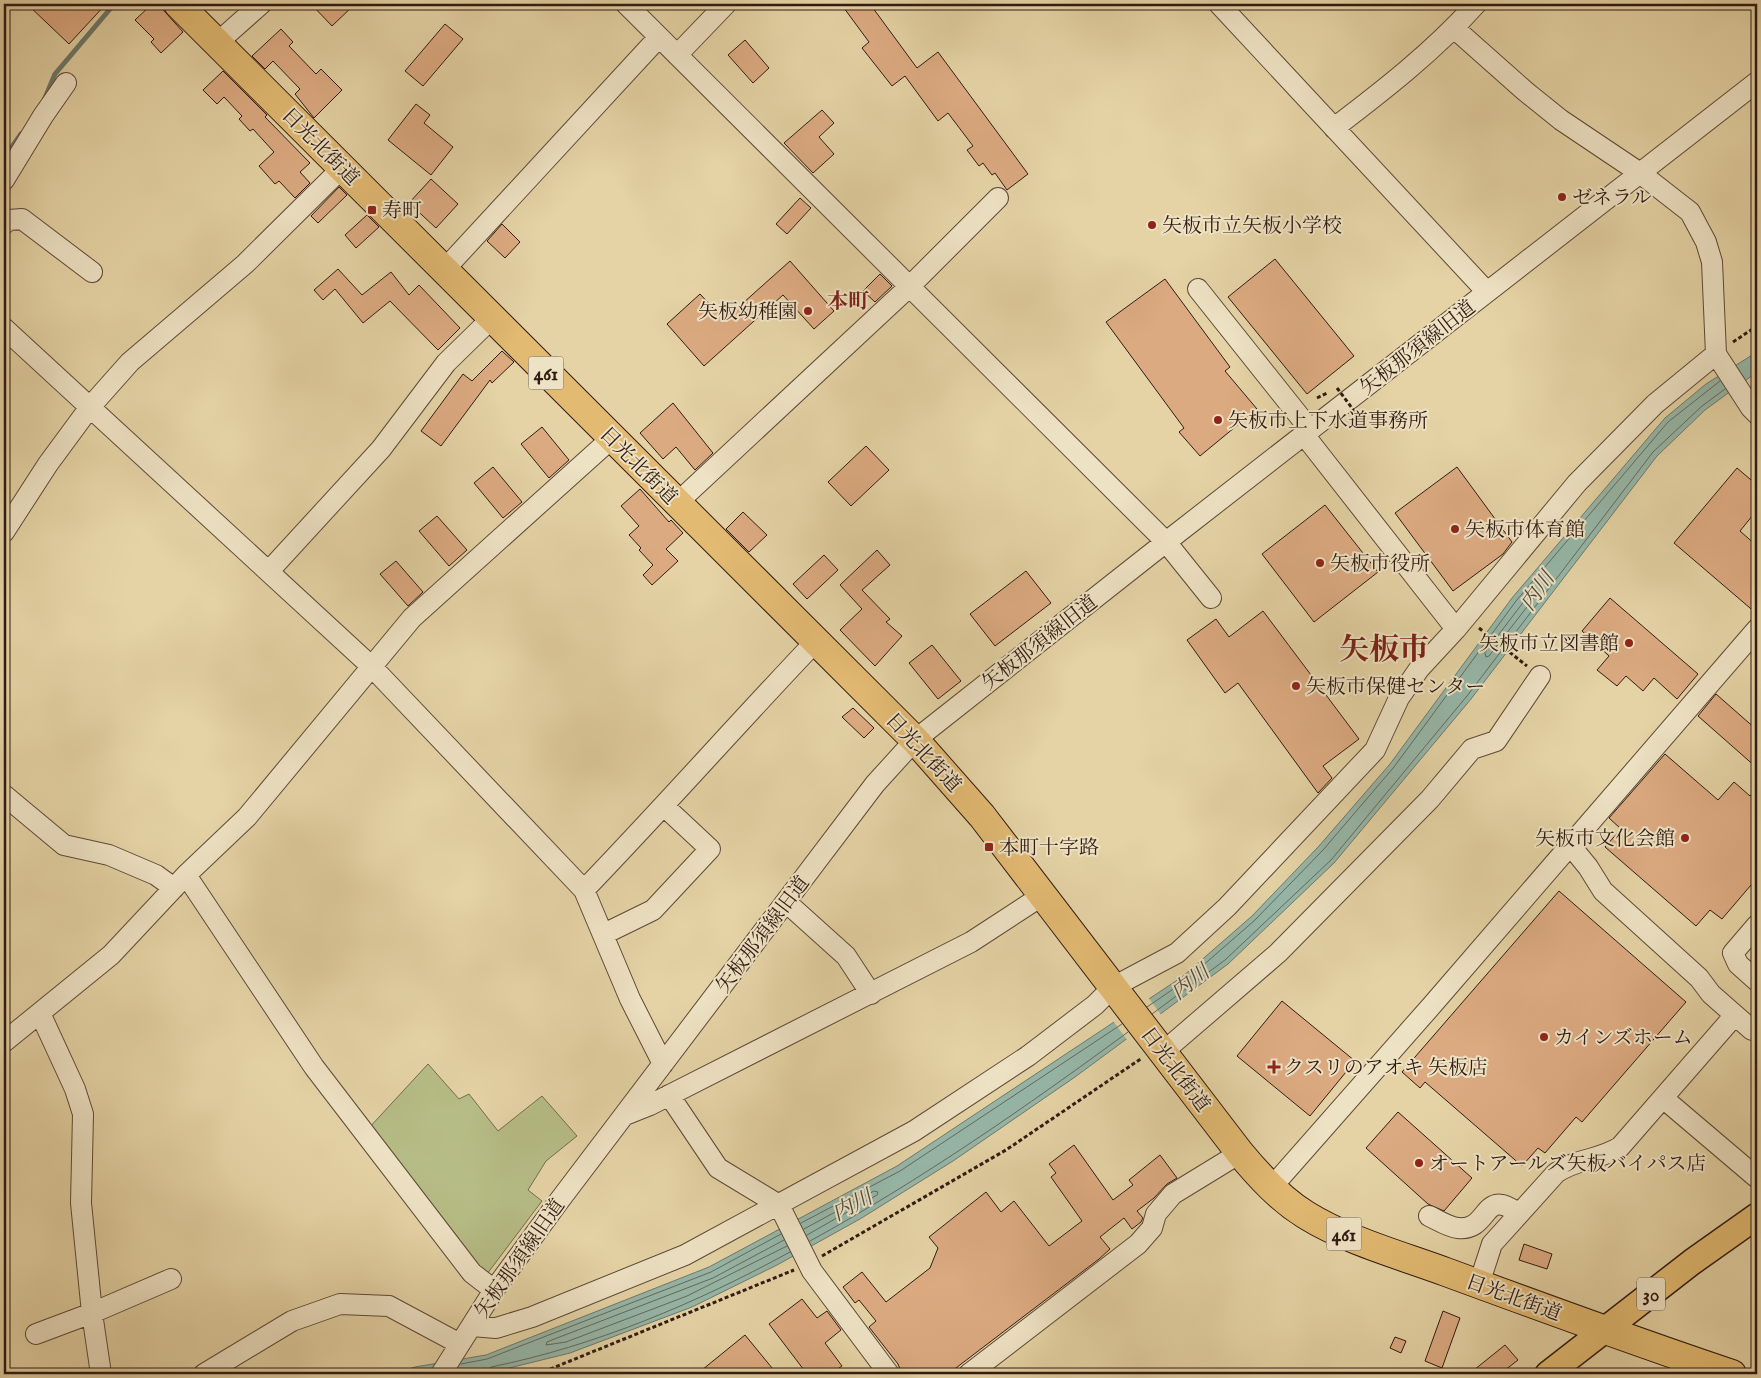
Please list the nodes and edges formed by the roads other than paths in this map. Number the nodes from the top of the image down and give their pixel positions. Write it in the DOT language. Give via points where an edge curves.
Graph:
graph roads {
  1 [pos="178,4"];
  2 [pos="261,4"];
  3 [pos="626,4"];
  4 [pos="726,4"];
  5 [pos="1219,4"];
  6 [pos="1476,4"];
  7 [pos="1454,28"];
  8 [pos="659,37"];
  9 [pos="217,43"];
  10 [pos="677,55"];
  11 [pos="1757,82"];
  12 [pos="66,83"];
  13 [pos="1334,128"];
  14 [pos="342,168"];
  15 [pos="1640,173"];
  16 [pos="4,180"];
  17 [pos="998,198"];
  18 [pos="4,224"];
  19 [pos="444,270"];
  20 [pos="92,272"];
  21 [pos="908,287"];
  22 [pos="1198,289"];
  23 [pos="1487,292"];
  24 [pos="492,318"];
  25 [pos="5,338"];
  26 [pos="1717,358"];
  27 [pos="90,407"];
  28 [pos="1754,411"];
  29 [pos="1305,436"];
  30 [pos="612,438"];
  31 [pos="676,503"];
  32 [pos="4,530"];
  33 [pos="1166,542"];
  34 [pos="269,571"];
  35 [pos="1211,598"];
  36 [pos="1461,623"];
  37 [pos="1757,628"];
  38 [pos="816,641"];
  39 [pos="372,666"];
  40 [pos="1540,676"];
  41 [pos="915,740"];
  42 [pos="4,795"];
  43 [pos="665,807"];
  44 [pos="1570,846"];
  45 [pos="180,882"];
  46 [pos="584,890"];
  47 [pos="1043,895"];
  48 [pos="786,902"];
  49 [pos="1757,925"];
  50 [pos="604,934"];
  51 [pos="1757,981"];
  52 [pos="1116,991"];
  53 [pos="870,994"];
  54 [pos="40,1013"];
  55 [pos="1735,1015"];
  56 [pos="1757,1024"];
  57 [pos="4,1042"];
  58 [pos="1158,1046"];
  59 [pos="663,1064"];
  60 [pos="669,1095"];
  61 [pos="1662,1098"];
  62 [pos="624,1115"];
  63 [pos="1240,1153"];
  64 [pos="1757,1178"];
  65 [pos="1271,1188"];
  66 [pos="779,1205"];
  67 [pos="1519,1214"];
  68 [pos="1429,1216"];
  69 [pos="1757,1216"];
  70 [pos="170,1279"];
  71 [pos="1479,1284"];
  72 [pos="494,1290"];
  73 [pos="92,1313"];
  74 [pos="1604,1330"];
  75 [pos="36,1334"];
  76 [pos="465,1337"];
  77 [pos="101,1374"];
  78 [pos="204,1374"];
  79 [pos="441,1374"];
  80 [pos="889,1374"];
  81 [pos="969,1374"];
  82 [pos="1548,1374"];
  83 [pos="1732,1374"];
  1 -- 9 [label="highway, 日光北街道 / 461"];
  2 -- 9 [label="street"];
  3 -- 8 [label="street"];
  4 -- 10 [label="street"];
  5 -- 13 [label="street"];
  6 -- 7 [label="street"];
  7 -- 13 [label="street" via="1402,75"];
  7 -- 15 [label="street" via="1561,120"];
  8 -- 10 [label="street"];
  8 -- 19 [label="street"];
  9 -- 14 [label="highway, 日光北街道 / 461"];
  10 -- 21 [label="street"];
  11 -- 15 [label="street, 矢板那須線旧道"];
  12 -- 16 [label="street"];
  13 -- 23 [label="street"];
  14 -- 19 [label="highway, 日光北街道 / 461"];
  14 -- 27 [label="street" via="245,264 130,362"];
  15 -- 23 [label="street, 矢板那須線旧道"];
  15 -- 26 [label="street" via="1690,212 1706,242 1712,262"];
  17 -- 21 [label="street"];
  18 -- 20 [label="street" via="9,220 22,219"];
  19 -- 24 [label="highway, 日光北街道 / 461"];
  21 -- 31 [label="street"];
  21 -- 33 [label="street"];
  22 -- 29 [label="street" via="1304,422"];
  23 -- 29 [label="street, 矢板那須線旧道"];
  24 -- 30 [label="highway, 日光北街道 / 461"];
  24 -- 34 [label="street" via="446,363 381,449"];
  25 -- 27 [label="street"];
  26 -- 28 [label="street"];
  26 -- 36 [label="street" via="1655,404 1577,484"];
  27 -- 32 [label="street"];
  27 -- 34 [label="street"];
  29 -- 33 [label="street, 矢板那須線旧道"];
  29 -- 36 [label="street"];
  30 -- 31 [label="highway, 日光北街道 / 461"];
  30 -- 39 [label="street" via="412,618"];
  31 -- 38 [label="highway, 日光北街道 / 461"];
  33 -- 35 [label="street"];
  33 -- 41 [label="street, 矢板那須線旧道"];
  34 -- 39 [label="street"];
  36 -- 52 [label="street" via="1419,669 1399,698 1375,750 1227,908 1176,953"];
  37 -- 44 [label="street"];
  38 -- 41 [label="highway, 日光北街道 / 461"];
  38 -- 43 [label="street" via="726,736"];
  39 -- 45 [label="street" via="247,817"];
  39 -- 46 [label="street"];
  40 -- 58 [label="street" via="1496,741 1472,749 1430,799 1278,953"];
  41 -- 47 [label="highway, 日光北街道 / 461" via="982,816"];
  41 -- 48 [label="street, 矢板那須線旧道" via="875,784"];
  42 -- 45 [label="street" via="64,845 109,855"];
  43 -- 46 [label="street"];
  43 -- 50 [label="street" via="710,849 653,910"];
  44 -- 55 [label="street" via="1603,891"];
  44 -- 65 [label="street"];
  45 -- 54 [label="street" via="111,954"];
  45 -- 72 [label="street" via="314,1067 472,1273"];
  46 -- 50 [label="street"];
  47 -- 52 [label="highway, 日光北街道 / 461"];
  47 -- 53 [label="street" via="971,942"];
  48 -- 53 [label="street" via="846,956"];
  48 -- 59 [label="street, 矢板那須線旧道"];
  49 -- 51 [label="street" via="1733,952 1738,964"];
  50 -- 59 [label="street" via="630,999"];
  52 -- 58 [label="highway, 日光北街道 / 461"];
  52 -- 66 [label="street" via="979,1088 869,1157"];
  53 -- 60 [label="street"];
  54 -- 57 [label="street"];
  54 -- 73 [label="street" via="75,1088 83,1114 81,1203"];
  55 -- 56 [label="street" via="1752,1030"];
  55 -- 61 [label="street"];
  58 -- 63 [label="highway, 日光北街道 / 461"];
  59 -- 62 [label="street, 矢板那須線旧道"];
  60 -- 62 [label="street"];
  60 -- 66 [label="street" via="718,1168"];
  61 -- 64 [label="street"];
  61 -- 67 [label="street" via="1620,1147 1564,1167"];
  62 -- 72 [label="street, 矢板那須線旧道"];
  63 -- 65 [label="highway, 日光北街道 / 461"];
  63 -- 81 [label="street" via="1173,1194 1138,1244"];
  65 -- 71 [label="highway, 日光北街道 / 461" via="1324,1225"];
  66 -- 76 [label="street" via="685,1255 532,1317"];
  66 -- 80 [label="street" via="809,1264"];
  67 -- 68 [label="street" via="1498,1203 1476,1223 1464,1228 1447,1225"];
  67 -- 71 [label="street" via="1489,1250"];
  69 -- 74 [label="main road, 30"];
  70 -- 73 [label="street"];
  71 -- 74 [label="highway, 日光北街道 / 461"];
  72 -- 76 [label="street, 矢板那須線旧道"];
  73 -- 75 [label="street"];
  73 -- 77 [label="street"];
  74 -- 82 [label="main road, 30"];
  74 -- 83 [label="highway, 日光北街道 / 461"];
  76 -- 78 [label="street" via="389,1306 340,1304 292,1321"];
  76 -- 79 [label="street, 矢板那須線旧道"];
}
